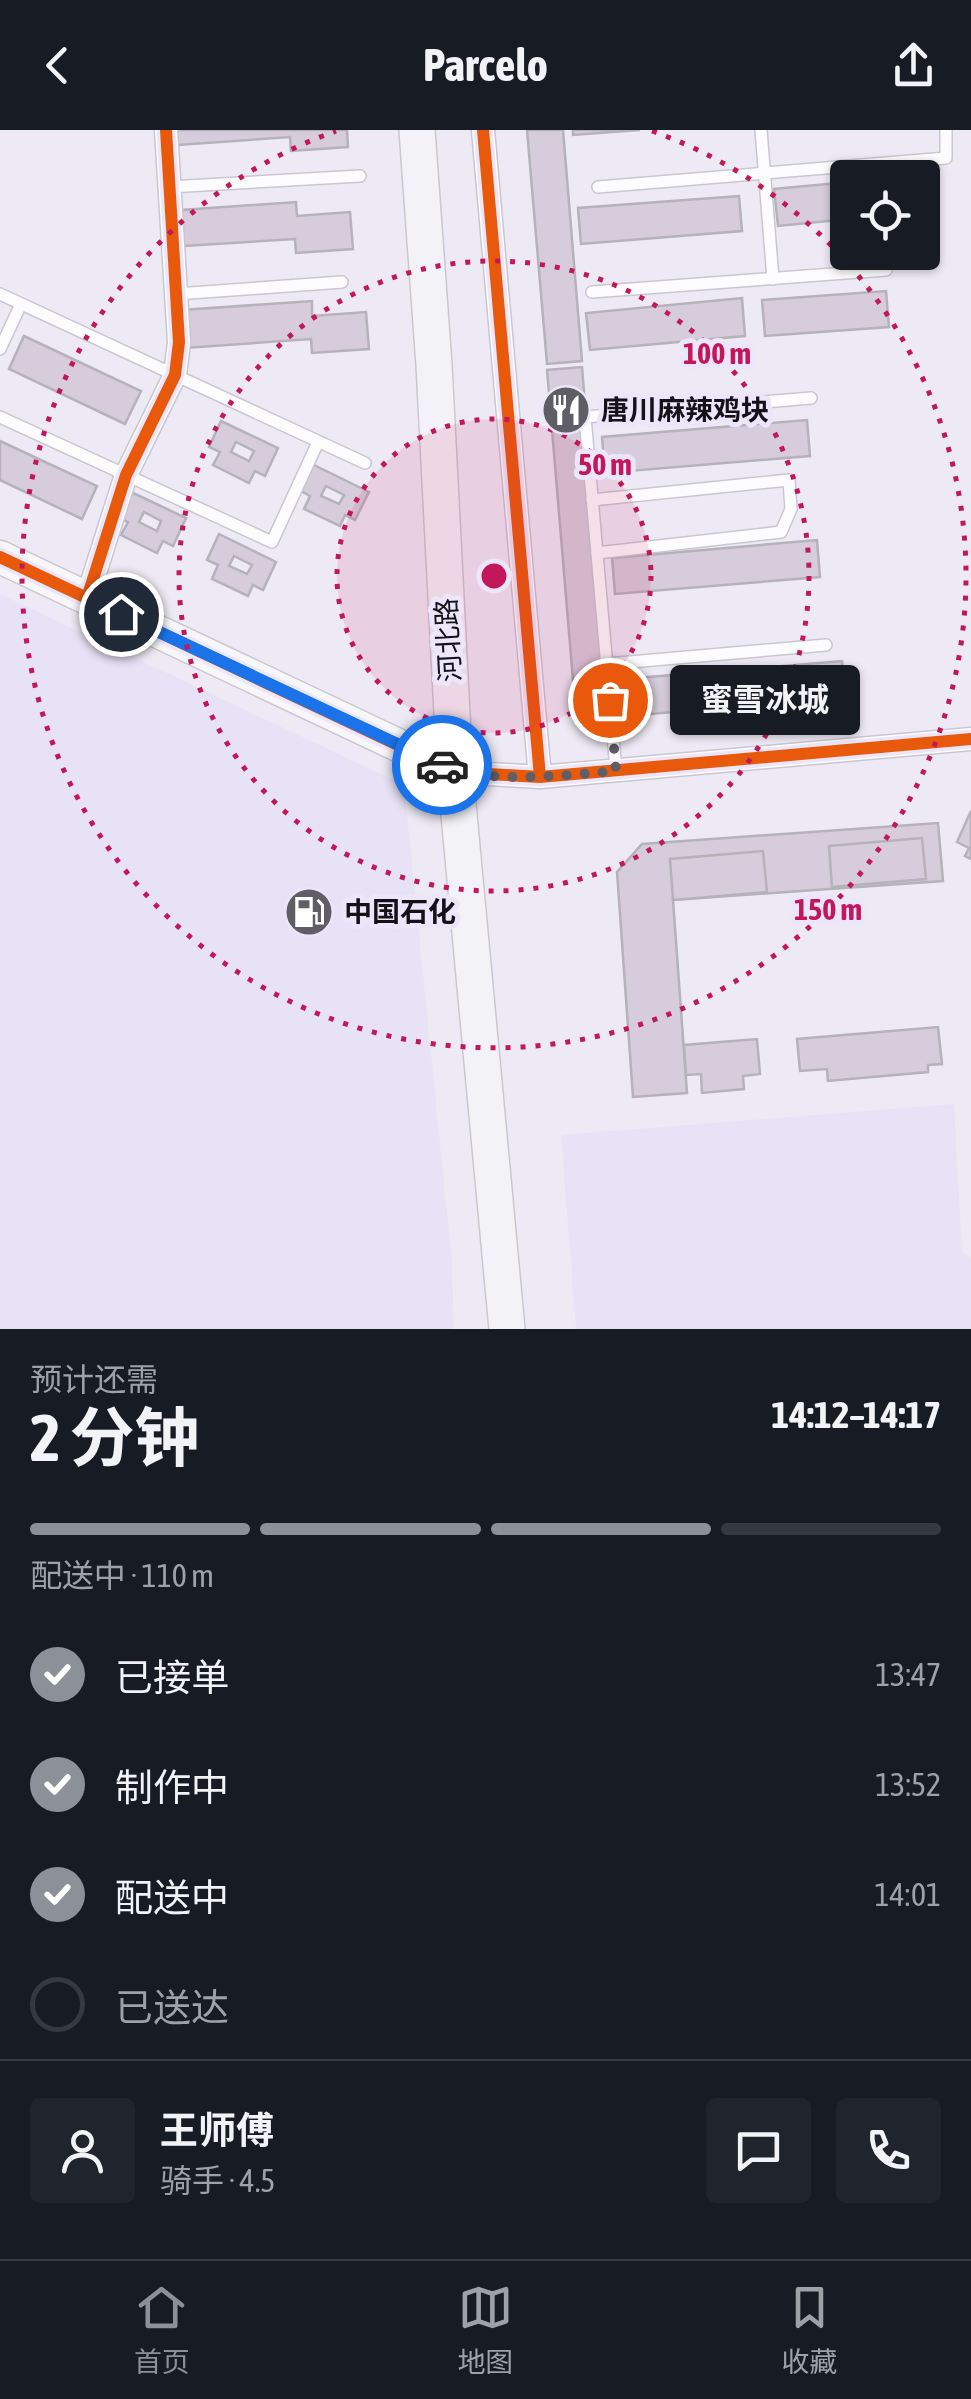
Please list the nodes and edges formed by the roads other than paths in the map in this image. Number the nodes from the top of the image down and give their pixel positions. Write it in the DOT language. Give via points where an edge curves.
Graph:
graph roads {
  1 [pos="166,130"];
  2 [pos="417,130"];
  3 [pos="483,130"];
  4 [pos="761,130"];
  5 [pos="946,130"];
  6 [pos="765,173"];
  7 [pos="360,176"];
  8 [pos="169,187"];
  9 [pos="598,187"];
  10 [pos="886,270"];
  11 [pos="774,279"];
  12 [pos="342,282"];
  13 [pos="592,292"];
  14 [pos="0,294"];
  15 [pos="176,294"];
  16 [pos="21,304"];
  17 [pos="0,350"];
  18 [pos="175,376"];
  19 [pos="811,398"];
  20 [pos="0,417"];
  21 [pos="318,442"];
  22 [pos="364,464"];
  23 [pos="126,475"];
  24 [pos="592,500"];
  25 [pos="597,553"];
  26 [pos="0,557"];
  27 [pos="87,598"];
  28 [pos="826,645"];
  29 [pos="606,664"];
  30 [pos="971,738"];
  31 [pos="616,771"];
  32 [pos="456,772"];
  33 [pos="540,778"];
  34 [pos="508,1329"];
  1 -- 8 [label="street"];
  2 -- 32 [label="main road, 河北路"];
  3 -- 33 [label="street"];
  4 -- 6 [label="lane"];
  5 -- 6 [label="lane" via="946,158"];
  6 -- 9 [label="lane"];
  6 -- 11 [label="lane"];
  7 -- 8 [label="lane"];
  8 -- 15 [label="street"];
  10 -- 11 [label="lane"];
  11 -- 13 [label="lane"];
  12 -- 15 [label="lane"];
  14 -- 16 [label="lane"];
  15 -- 18 [label="street"];
  16 -- 17 [label="lane"];
  16 -- 18 [label="lane"];
  18 -- 21 [label="lane"];
  18 -- 23 [label="street"];
  19 -- 24 [label="lane" via="585,417"];
  20 -- 23 [label="lane"];
  21 -- 22 [label="lane"];
  21 -- 23 [label="lane" via="272,542"];
  23 -- 27 [label="street"];
  24 -- 25 [label="lane"];
  24 -- 25 [label="lane" via="789,480 791,509 781,532"];
  25 -- 29 [label="lane"];
  26 -- 27 [label="street"];
  27 -- 32 [label="street"];
  28 -- 29 [label="lane"];
  29 -- 31 [label="lane"];
  30 -- 31 [label="street"];
  31 -- 33 [label="street"];
  32 -- 33 [label="street"];
  32 -- 34 [label="main road, 河北路"];
}
